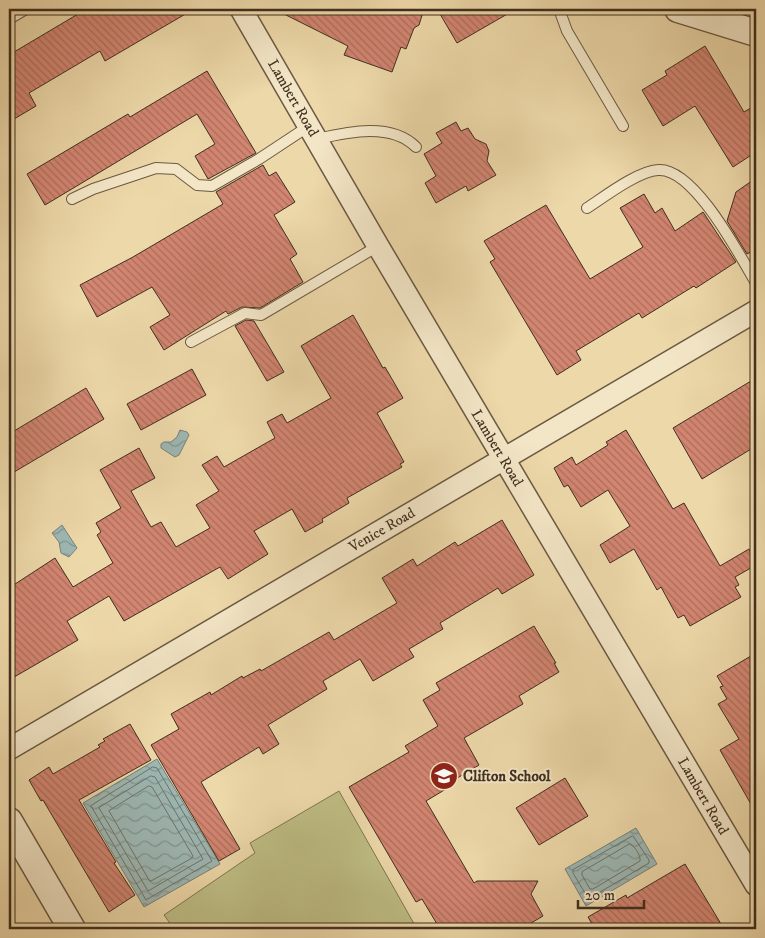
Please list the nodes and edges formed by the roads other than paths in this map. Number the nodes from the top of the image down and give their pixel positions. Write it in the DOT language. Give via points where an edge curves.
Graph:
graph roads {
  1 [pos="26,9"];
  2 [pos="241,9"];
  3 [pos="558,9"];
  4 [pos="678,9"];
  5 [pos="9,19"];
  6 [pos="756,33"];
  7 [pos="624,126"];
  8 [pos="313,132"];
  9 [pos="416,147"];
  10 [pos="72,199"];
  11 [pos="587,208"];
  12 [pos="378,246"];
  13 [pos="756,283"];
  14 [pos="756,311"];
  15 [pos="191,342"];
  16 [pos="504,459"];
  17 [pos="9,749"];
  18 [pos="9,821"];
  19 [pos="756,885"];
  20 [pos="72,929"];
  1 -- 5 [label="lane"];
  2 -- 8 [label="street, Lambert Road"];
  3 -- 7 [label="lane" via="567,31"];
  4 -- 6 [label="street"];
  8 -- 9 [label="lane" via="382,132 409,140"];
  8 -- 10 [label="lane" via="212,186 197,185 176,169 156,168"];
  8 -- 12 [label="street, Lambert Road"];
  11 -- 13 [label="lane" via="646,173 669,171 696,191 720,222"];
  12 -- 15 [label="lane" via="261,315 245,313"];
  12 -- 16 [label="street, Lambert Road"];
  14 -- 16 [label="street, Venice Road"];
  16 -- 17 [label="street, Venice Road"];
  16 -- 19 [label="street, Lambert Road"];
  18 -- 20 [label="street"];
}
